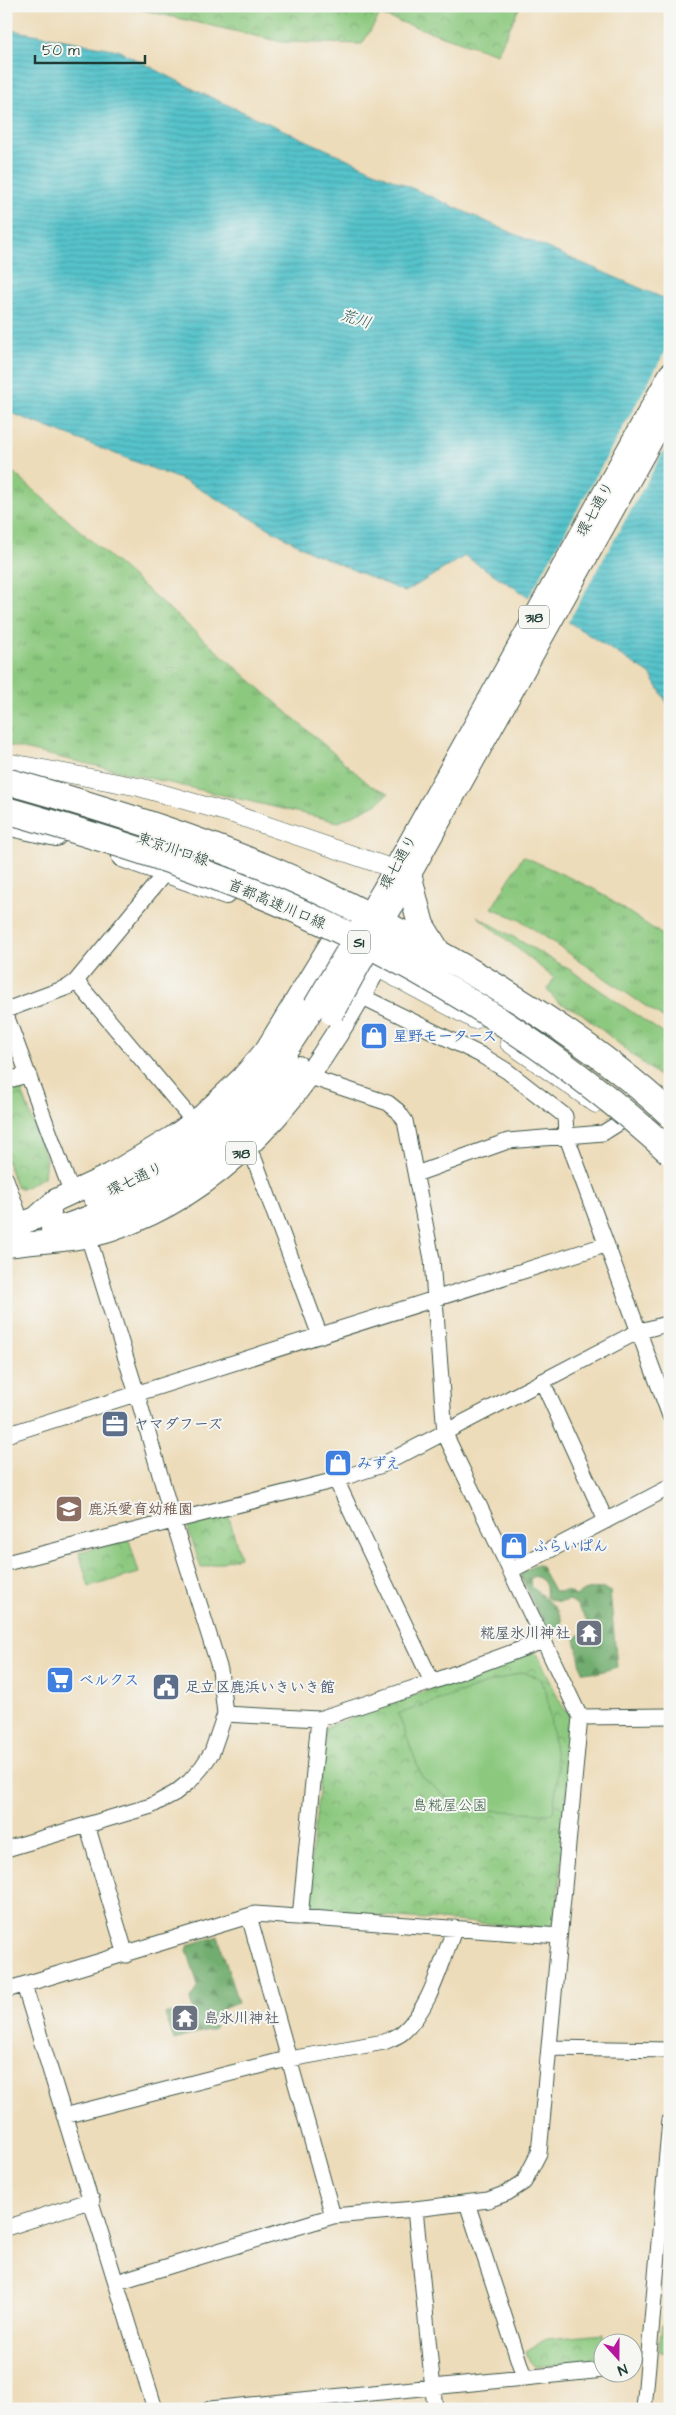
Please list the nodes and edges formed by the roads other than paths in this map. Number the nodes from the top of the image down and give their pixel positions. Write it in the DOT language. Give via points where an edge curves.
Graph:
graph roads {
  1 [pos="670,374"];
  2 [pos="670,407"];
  3 [pos="6,762"];
  4 [pos="6,780"];
  5 [pos="6,792"];
  6 [pos="6,810"];
  7 [pos="6,826"];
  8 [pos="165,873"];
  9 [pos="402,880"];
  10 [pos="346,918"];
  11 [pos="331,941"];
  12 [pos="389,943"];
  13 [pos="376,967"];
  14 [pos="76,981"];
  15 [pos="361,996"];
  16 [pos="504,998"];
  17 [pos="6,1010"];
  18 [pos="323,1010"];
  19 [pos="6,1015"];
  20 [pos="28,1074"];
  21 [pos="310,1076"];
  22 [pos="6,1081"];
  23 [pos="670,1098"];
  24 [pos="670,1114"];
  25 [pos="622,1121"];
  26 [pos="194,1122"];
  27 [pos="670,1123"];
  28 [pos="670,1134"];
  29 [pos="566,1135"];
  30 [pos="247,1148"];
  31 [pos="670,1152"];
  32 [pos="670,1164"];
  33 [pos="416,1174"];
  34 [pos="6,1180"];
  35 [pos="71,1191"];
  36 [pos="22,1224"];
  37 [pos="88,1236"];
  38 [pos="606,1245"];
  39 [pos="7,1246"];
  40 [pos="434,1301"];
  41 [pos="670,1323"];
  42 [pos="637,1332"];
  43 [pos="320,1336"];
  44 [pos="542,1381"];
  45 [pos="137,1394"];
  46 [pos="670,1416"];
  47 [pos="445,1434"];
  48 [pos="6,1435"];
  49 [pos="336,1480"];
  50 [pos="670,1487"];
  51 [pos="173,1520"];
  52 [pos="606,1521"];
  53 [pos="6,1563"];
  54 [pos="510,1571"];
  55 [pos="543,1641"];
  56 [pos="432,1682"];
  57 [pos="225,1714"];
  58 [pos="670,1716"];
  59 [pos="580,1717"];
  60 [pos="319,1719"];
  61 [pos="87,1825"];
  62 [pos="6,1849"];
  63 [pos="249,1916"];
  64 [pos="300,1918"];
  65 [pos="455,1928"];
  66 [pos="559,1936"];
  67 [pos="126,1955"];
  68 [pos="24,1985"];
  69 [pos="6,1990"];
  70 [pos="550,2048"];
  71 [pos="670,2050"];
  72 [pos="290,2059"];
  73 [pos="64,2116"];
  74 [pos="670,2120"];
  75 [pos="92,2200"];
  76 [pos="467,2203"];
  77 [pos="415,2209"];
  78 [pos="332,2216"];
  79 [pos="6,2228"];
  80 [pos="665,2240"];
  81 [pos="117,2282"];
  82 [pos="644,2350"];
  83 [pos="594,2371"];
  84 [pos="524,2377"];
  85 [pos="642,2382"];
  86 [pos="432,2386"];
  87 [pos="236,2407"];
  88 [pos="155,2409"];
  89 [pos="210,2409"];
  90 [pos="435,2409"];
  91 [pos="644,2409"];
  1 -- 9 [label="main road, 環七通り / 318"];
  2 -- 9 [label="main road, 環七通り / 318"];
  3 -- 9 [label="street" via="139,787 233,814"];
  4 -- 24 [label="highway, 首都高速川口線 / S1, bridge" via="152,826 248,861 390,926 554,1023"];
  5 -- 10 [label="main road, 東京川口線" via="277,886"];
  6 -- 31 [label="highway, 首都高速川口線 / S1, bridge" via="100,837 239,887 296,910 413,969 551,1055"];
  7 -- 8 [label="main road, 東京川口線" via="74,840"];
  8 -- 11 [label="main road, 東京川口線" via="238,898"];
  8 -- 14 [label="street"];
  9 -- 18 [label="main road, 環七通り / 318, bridge"];
  9 -- 28 [label="highway, bridge" via="421,926 445,962 590,1065"];
  10 -- 11 [label="main road"];
  10 -- 12 [label="main road, 東京川口線"];
  11 -- 13 [label="main road, 東京川口線"];
  11 -- 26 [label="main road" via="266,1050 242,1078"];
  12 -- 13 [label="main road, 318"];
  12 -- 16 [label="street" via="454,977"];
  13 -- 15 [label="main road, 318"];
  13 -- 25 [label="street" via="471,1017"];
  14 -- 17 [label="street"];
  14 -- 26 [label="street"];
  15 -- 21 [label="main road, 318"];
  15 -- 29 [label="street" via="507,1071 565,1116"];
  16 -- 23 [label="street" via="563,1016 582,1026"];
  16 -- 27 [label="highway" via="637,1093"];
  18 -- 36 [label="main road, 環七通り / 318" via="296,1037 262,1085 200,1142 155,1172"];
  18 -- 39 [label="main road, 環七通り / 318" via="293,1075 228,1140 190,1171 128,1203"];
  19 -- 20 [label="street"];
  20 -- 22 [label="street"];
  20 -- 35 [label="street"];
  21 -- 30 [label="main road, 318"];
  21 -- 33 [label="street" via="393,1106 407,1127"];
  25 -- 29 [label="street" via="603,1133"];
  25 -- 32 [label="street"];
  26 -- 35 [label="main road" via="146,1155"];
  29 -- 33 [label="street" via="508,1141"];
  29 -- 38 [label="street"];
  30 -- 37 [label="main road, 318" via="191,1193 166,1207 112,1230"];
  30 -- 43 [label="street"];
  33 -- 40 [label="street" via="432,1259"];
  34 -- 36 [label="street"];
  35 -- 36 [label="main road"];
  37 -- 39 [label="main road, 318"];
  37 -- 45 [label="street"];
  38 -- 40 [label="street"];
  38 -- 42 [label="street"];
  40 -- 43 [label="street"];
  40 -- 47 [label="street"];
  41 -- 42 [label="street"];
  42 -- 44 [label="street"];
  42 -- 46 [label="street"];
  43 -- 45 [label="street"];
  44 -- 47 [label="street"];
  44 -- 52 [label="street"];
  45 -- 48 [label="street"];
  45 -- 51 [label="street"];
  47 -- 49 [label="street" via="382,1465"];
  47 -- 54 [label="street"];
  49 -- 51 [label="street"];
  49 -- 56 [label="street"];
  50 -- 52 [label="street"];
  51 -- 53 [label="street"];
  51 -- 57 [label="street" via="220,1670"];
  52 -- 54 [label="street"];
  54 -- 55 [label="street"];
  55 -- 56 [label="street"];
  55 -- 59 [label="street"];
  56 -- 60 [label="street"];
  57 -- 60 [label="street"];
  57 -- 61 [label="street" via="212,1752 190,1781 151,1806"];
  58 -- 59 [label="street"];
  59 -- 66 [label="street"];
  60 -- 64 [label="street"];
  61 -- 62 [label="street"];
  61 -- 67 [label="street"];
  63 -- 64 [label="street"];
  63 -- 67 [label="street"];
  63 -- 72 [label="street"];
  64 -- 65 [label="street"];
  65 -- 66 [label="street"];
  65 -- 72 [label="street" via="424,2005 401,2034 384,2042"];
  66 -- 70 [label="street"];
  67 -- 68 [label="street"];
  68 -- 69 [label="street"];
  68 -- 73 [label="street"];
  70 -- 71 [label="street"];
  70 -- 76 [label="street" via="542,2139 534,2167 524,2182 506,2194"];
  72 -- 73 [label="street"];
  72 -- 78 [label="street"];
  73 -- 75 [label="street"];
  74 -- 80 [label="street"];
  75 -- 79 [label="street"];
  75 -- 81 [label="street"];
  76 -- 77 [label="street"];
  76 -- 84 [label="street"];
  77 -- 78 [label="street"];
  77 -- 86 [label="street"];
  78 -- 81 [label="street"];
  80 -- 82 [label="street"];
  81 -- 88 [label="street"];
  83 -- 84 [label="street"];
  84 -- 86 [label="street"];
  85 -- 91 [label="street"];
  86 -- 87 [label="street"];
  86 -- 90 [label="street"];
  87 -- 89 [label="street"];
}
